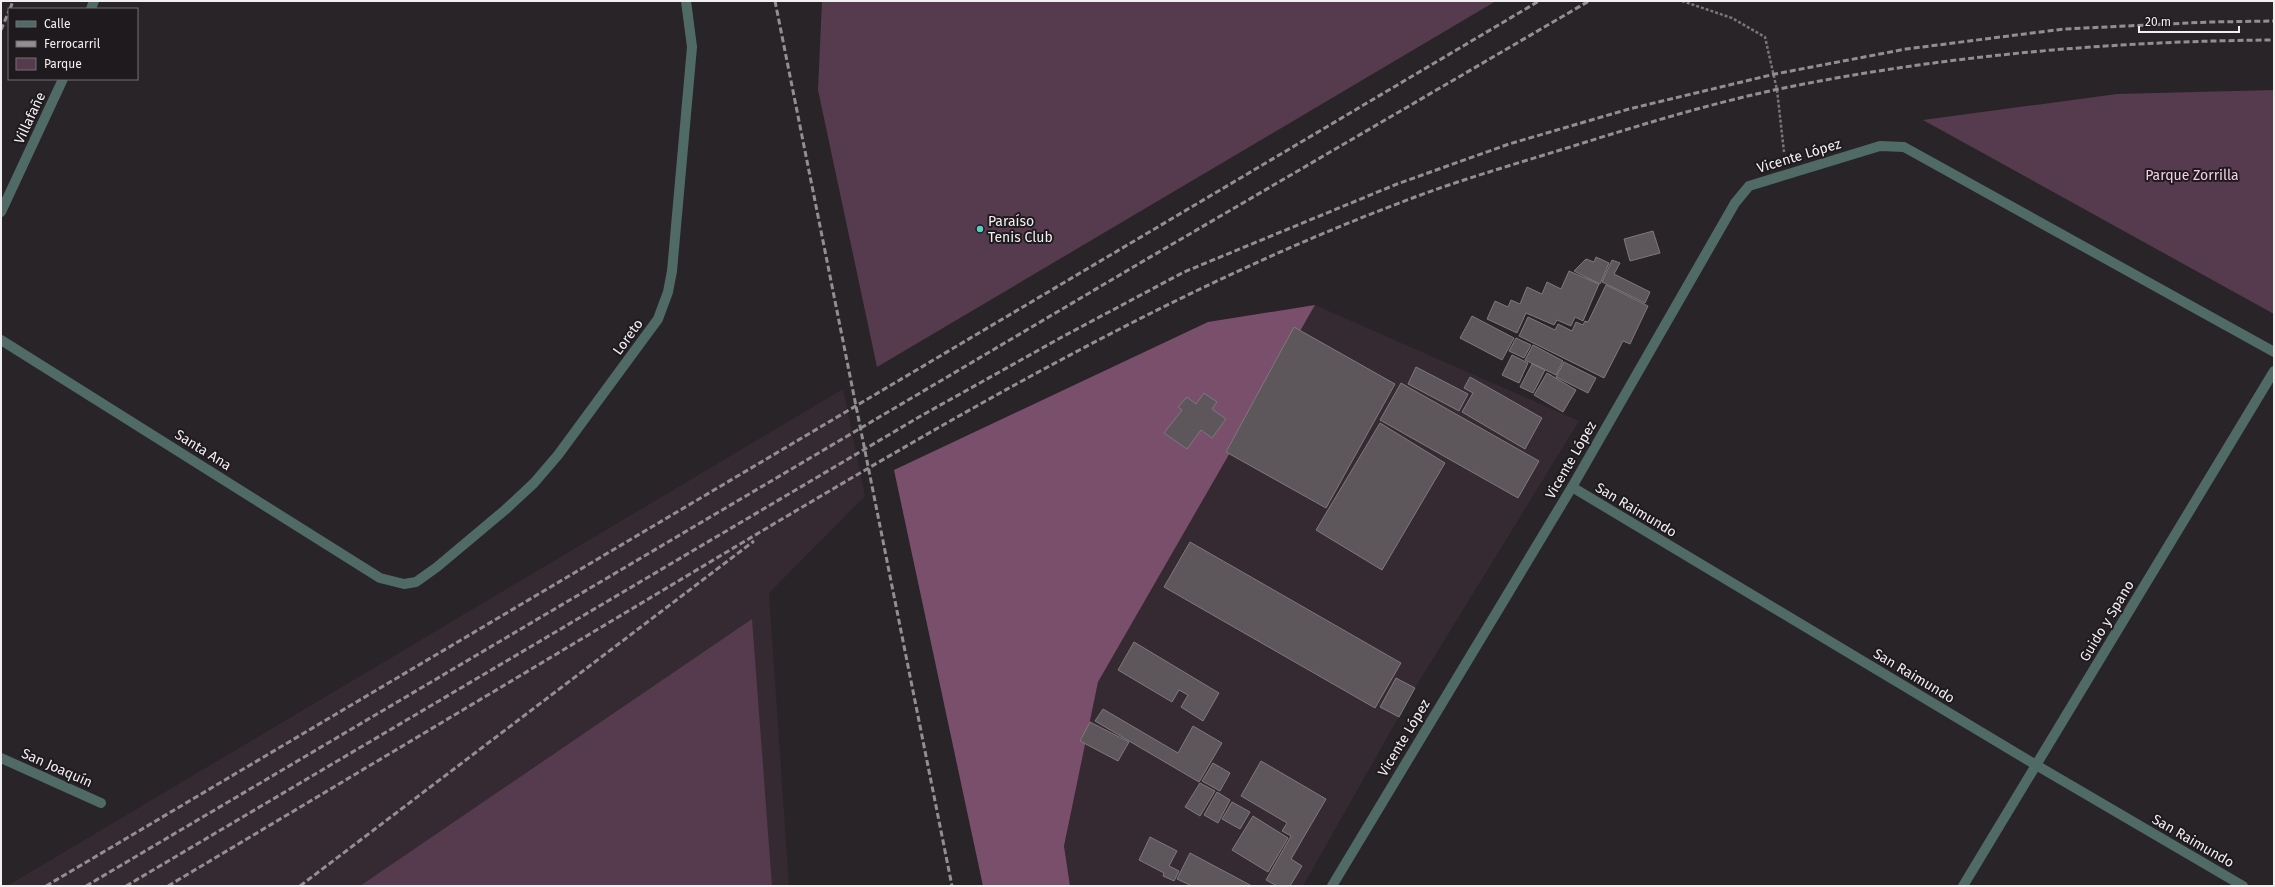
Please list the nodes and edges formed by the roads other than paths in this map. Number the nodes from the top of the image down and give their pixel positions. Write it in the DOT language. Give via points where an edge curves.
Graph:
graph roads {
  1 [pos="686,1"];
  2 [pos="63,80"];
  3 [pos="1,212"];
  4 [pos="1,340"];
  5 [pos="2274,352"];
  6 [pos="2274,371"];
  7 [pos="1572,487"];
  8 [pos="390,582"];
  9 [pos="1,758"];
  10 [pos="2036,766"];
  11 [pos="101,803"];
  12 [pos="1332,886"];
  13 [pos="1963,886"];
  14 [pos="2243,886"];
  1 -- 8 [label="street, Loreto" via="692,47 689,90 672,271 668,292 658,319 558,455 534,482 505,510 416,582"];
  2 -- 3 [label="street, Villafañe"];
  4 -- 8 [label="street, Santa Ana"];
  5 -- 7 [label="street, Vicente López" via="1904,147 1880,146 1749,186 1735,203"];
  6 -- 10 [label="street, Guido y Spano"];
  7 -- 10 [label="street, San Raimundo"];
  7 -- 12 [label="street, Vicente López"];
  9 -- 11 [label="street, San Joaquín"];
  10 -- 13 [label="street, Guido y Spano"];
  10 -- 14 [label="street, San Raimundo"];
}
